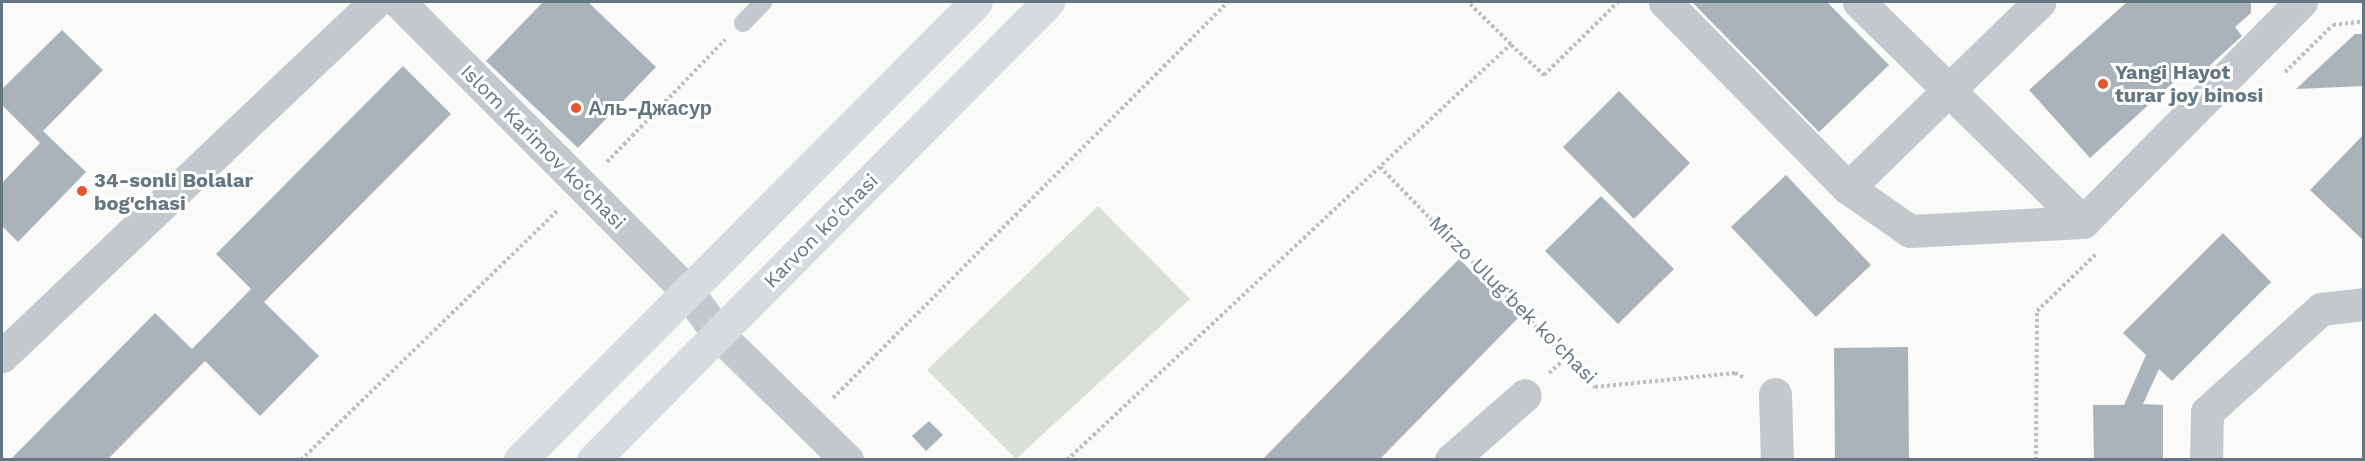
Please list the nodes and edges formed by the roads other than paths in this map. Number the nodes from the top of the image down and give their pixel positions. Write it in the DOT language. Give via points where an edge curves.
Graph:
graph roads {
  1 [pos="375,2"];
  2 [pos="399,2"];
  3 [pos="763,2"];
  4 [pos="976,2"];
  5 [pos="1048,2"];
  6 [pos="1665,2"];
  7 [pos="1859,2"];
  8 [pos="2039,2"];
  9 [pos="2301,2"];
  10 [pos="743,23"];
  11 [pos="1947,91"];
  12 [pos="1848,188"];
  13 [pos="2082,222"];
  14 [pos="688,292"];
  15 [pos="2364,304"];
  16 [pos="718,334"];
  17 [pos="2,356"];
  18 [pos="1775,394"];
  19 [pos="1525,395"];
  20 [pos="520,459"];
  21 [pos="593,459"];
  22 [pos="847,459"];
  23 [pos="1451,459"];
  24 [pos="1777,459"];
  25 [pos="2206,459"];
  1 -- 17 [label="street"];
  2 -- 14 [label="street, Islom Karimov ko‘chasi"];
  3 -- 10 [label="lane"];
  4 -- 14 [label="main road"];
  5 -- 16 [label="main road, Karvon ko'chasi"];
  6 -- 12 [label="street"];
  7 -- 11 [label="street"];
  8 -- 11 [label="street"];
  9 -- 13 [label="street"];
  11 -- 12 [label="street"];
  11 -- 13 [label="street"];
  12 -- 13 [label="street" via="1910,231"];
  14 -- 16 [label="street"];
  14 -- 20 [label="main road"];
  15 -- 25 [label="street" via="2321,309 2207,412"];
  16 -- 21 [label="main road, Karvon ko'chasi"];
  16 -- 22 [label="street"];
  18 -- 24 [label="street"];
  19 -- 23 [label="street"];
}
